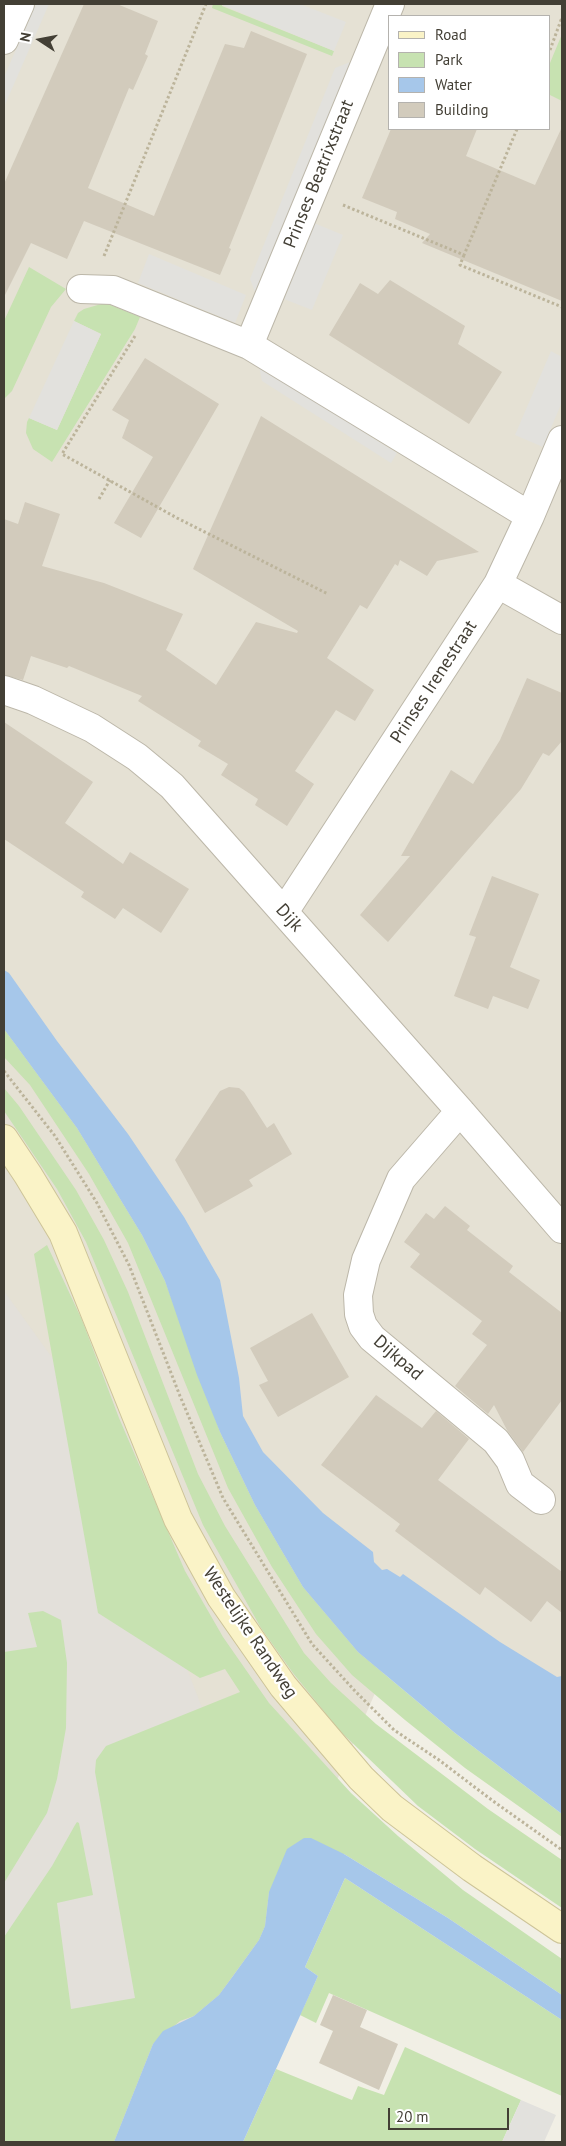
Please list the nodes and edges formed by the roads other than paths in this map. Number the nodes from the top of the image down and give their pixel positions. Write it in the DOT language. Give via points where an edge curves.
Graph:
graph roads {
  1 [pos="20,4"];
  2 [pos="390,4"];
  3 [pos="4,40"];
  4 [pos="88,290"];
  5 [pos="249,345"];
  6 [pos="562,440"];
  7 [pos="530,516"];
  8 [pos="498,584"];
  9 [pos="562,620"];
  10 [pos="4,690"];
  11 [pos="284,912"];
  12 [pos="460,1111"];
  13 [pos="4,1139"];
  14 [pos="534,1196"];
  15 [pos="562,1204"];
  16 [pos="562,1229"];
  17 [pos="541,1500"];
  18 [pos="562,1929"];
  1 -- 3 [label="street"];
  2 -- 5 [label="street, Prinses Beatrixstraat"];
  4 -- 5 [label="street" via="113,290"];
  5 -- 7 [label="street"];
  6 -- 7 [label="street, Prinses Irenestraat"];
  7 -- 8 [label="street, Prinses Irenestraat"];
  8 -- 9 [label="street"];
  8 -- 11 [label="street, Prinses Irenestraat"];
  10 -- 11 [label="street, Dijk" via="92,728 136,757 172,786"];
  11 -- 12 [label="street, Dijk"];
  12 -- 14 [label="street, Dijk"];
  12 -- 17 [label="street, Dijkpad" via="401,1179 366,1260 358,1296 359,1314 372,1338 496,1441 510,1460 520,1484"];
  13 -- 18 [label="street, Westelijke Randweg" via="63,1233 178,1519 221,1597 283,1686 342,1757 392,1808"];
  14 -- 15 [label="street"];
  14 -- 16 [label="street, Dijk"];
}
